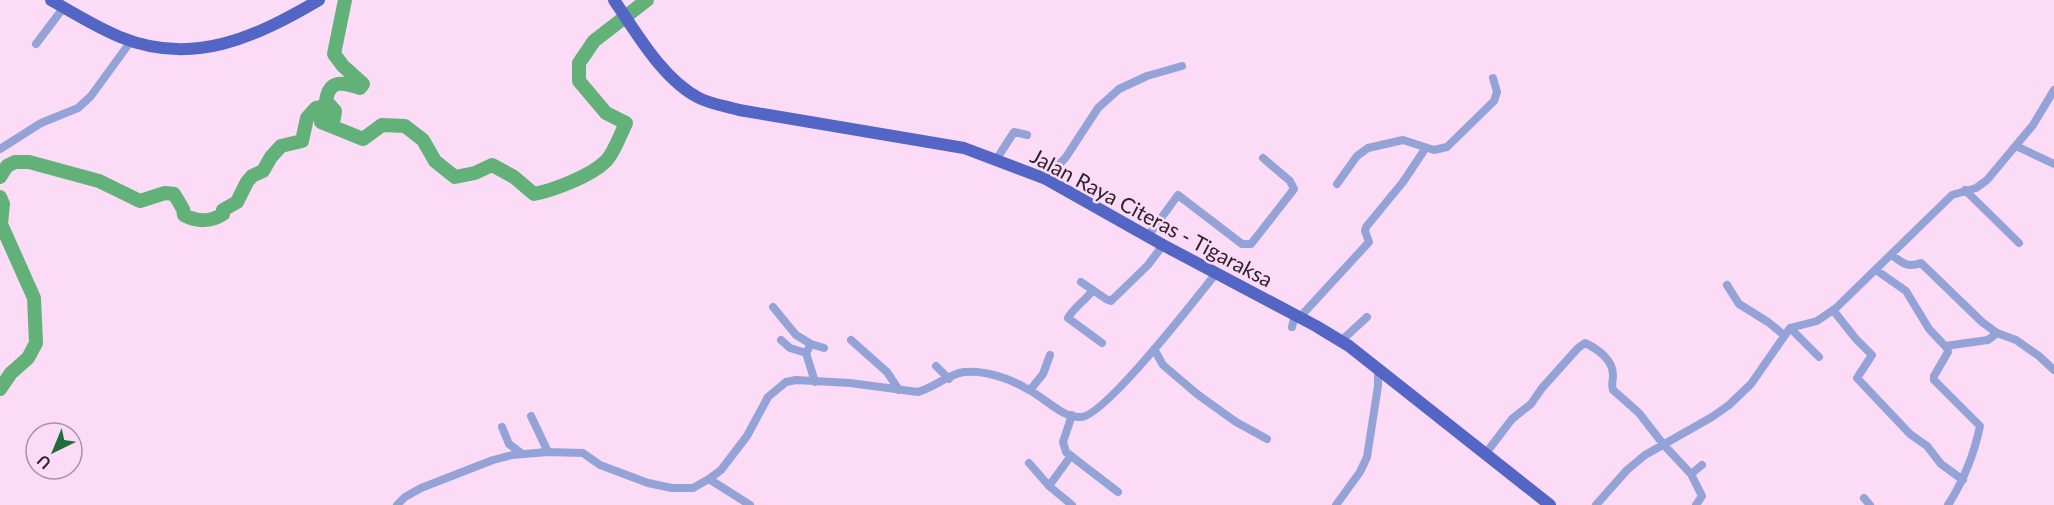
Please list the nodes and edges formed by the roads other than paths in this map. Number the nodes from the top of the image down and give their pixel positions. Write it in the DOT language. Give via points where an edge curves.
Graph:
graph roads {
  1 [pos="51,0"];
  2 [pos="319,0"];
  3 [pos="615,2"];
  4 [pos="64,7"];
  5 [pos="131,41"];
  6 [pos="36,44"];
  7 [pos="1182,66"];
  8 [pos="1493,78"];
  9 [pos="2054,90"];
  10 [pos="1027,135"];
  11 [pos="2016,146"];
  12 [pos="0,149"];
  13 [pos="1425,149"];
  14 [pos="1263,158"];
  15 [pos="996,160"];
  16 [pos="2054,164"];
  17 [pos="1046,179"];
  18 [pos="1337,184"];
  19 [pos="1965,190"];
  20 [pos="1148,236"];
  21 [pos="2019,243"];
  22 [pos="1163,245"];
  23 [pos="1892,255"];
  24 [pos="1876,270"];
  25 [pos="1217,272"];
  26 [pos="1081,282"];
  27 [pos="1726,285"];
  28 [pos="1094,290"];
  29 [pos="772,307"];
  30 [pos="1833,310"];
  31 [pos="1367,316"];
  32 [pos="1296,320"];
  33 [pos="1790,327"];
  34 [pos="1997,333"];
  35 [pos="1784,335"];
  36 [pos="781,340"];
  37 [pos="851,340"];
  38 [pos="1341,341"];
  39 [pos="1102,343"];
  40 [pos="810,344"];
  41 [pos="1945,346"];
  42 [pos="824,348"];
  43 [pos="1154,349"];
  44 [pos="806,353"];
  45 [pos="1050,356"];
  46 [pos="1819,357"];
  47 [pos="936,366"];
  48 [pos="1378,368"];
  49 [pos="2054,370"];
  50 [pos="949,379"];
  51 [pos="815,382"];
  52 [pos="899,390"];
  53 [pos="1030,390"];
  54 [pos="1072,415"];
  55 [pos="531,416"];
  56 [pos="502,427"];
  57 [pos="1268,439"];
  58 [pos="1663,444"];
  59 [pos="548,452"];
  60 [pos="521,453"];
  61 [pos="1486,453"];
  62 [pos="1070,457"];
  63 [pos="1029,463"];
  64 [pos="1702,465"];
  65 [pos="1691,474"];
  66 [pos="709,480"];
  67 [pos="1963,480"];
  68 [pos="1049,486"];
  69 [pos="1118,492"];
  70 [pos="1864,498"];
  71 [pos="397,505"];
  72 [pos="750,505"];
  73 [pos="1072,505"];
  74 [pos="1336,505"];
  75 [pos="1550,505"];
  76 [pos="1596,505"];
  77 [pos="1696,505"];
  78 [pos="1870,505"];
  79 [pos="1948,505"];
  1 -- 4 [label="main road"];
  2 -- 5 [label="main road" via="274,26 228,44 182,48"];
  3 -- 15 [label="main road, Jalan Raya Citeras - Tigaraksa" via="666,71 709,102 964,148"];
  4 -- 5 [label="main road"];
  4 -- 6 [label="street"];
  5 -- 12 [label="street" via="78,108 41,123"];
  7 -- 17 [label="street" via="1119,88 1098,108 1066,157"];
  8 -- 13 [label="street" via="1494,101 1447,147"];
  9 -- 11 [label="street"];
  10 -- 15 [label="street" via="1014,132"];
  11 -- 16 [label="street"];
  11 -- 19 [label="street" via="1987,180"];
  13 -- 18 [label="street" via="1403,140 1368,148 1357,156"];
  13 -- 32 [label="street" via="1366,227 1369,242"];
  14 -- 20 [label="street" via="1294,189 1251,244 1242,244 1178,195"];
  15 -- 17 [label="main road, Jalan Raya Citeras - Tigaraksa"];
  17 -- 20 [label="main road, Jalan Raya Citeras - Tigaraksa"];
  19 -- 21 [label="street"];
  19 -- 23 [label="street" via="1952,195"];
  20 -- 22 [label="main road, Jalan Raya Citeras - Tigaraksa"];
  22 -- 25 [label="main road, Jalan Raya Citeras - Tigaraksa"];
  22 -- 28 [label="street" via="1111,301"];
  23 -- 24 [label="street"];
  23 -- 34 [label="street" via="1910,266 1921,263"];
  24 -- 30 [label="street"];
  24 -- 41 [label="street" via="1906,291 1929,329"];
  25 -- 32 [label="main road, Jalan Raya Citeras - Tigaraksa"];
  25 -- 43 [label="street"];
  26 -- 28 [label="street"];
  27 -- 35 [label="street" via="1739,304"];
  28 -- 39 [label="street" via="1068,318"];
  29 -- 40 [label="street" via="796,335"];
  30 -- 33 [label="street" via="1817,321"];
  30 -- 67 [label="street" via="1872,355 1857,378 1941,464"];
  31 -- 38 [label="street"];
  32 -- 38 [label="main road, Jalan Raya Citeras - Tigaraksa"];
  33 -- 35 [label="street"];
  33 -- 46 [label="street"];
  34 -- 41 [label="street" via="1988,340"];
  34 -- 49 [label="street" via="2016,340"];
  35 -- 58 [label="street" via="1752,384 1729,405"];
  36 -- 44 [label="street"];
  37 -- 52 [label="street" via="886,372"];
  38 -- 48 [label="main road, Jalan Raya Citeras - Tigaraksa"];
  40 -- 42 [label="street"];
  40 -- 44 [label="street"];
  41 -- 67 [label="street" via="1948,352 1934,380 1980,426"];
  43 -- 54 [label="street" via="1092,414"];
  43 -- 57 [label="street" via="1163,365 1197,394"];
  44 -- 51 [label="street"];
  45 -- 53 [label="street" via="1043,374"];
  47 -- 50 [label="street"];
  48 -- 61 [label="main road, Jalan Raya Citeras - Tigaraksa"];
  48 -- 74 [label="street" via="1366,457"];
  50 -- 52 [label="street" via="918,392"];
  50 -- 53 [label="street" via="965,372 983,374"];
  51 -- 52 [label="street"];
  51 -- 66 [label="street" via="796,380 776,389 739,447"];
  53 -- 54 [label="street"];
  54 -- 62 [label="street" via="1064,442"];
  55 -- 59 [label="street"];
  56 -- 60 [label="street" via="509,444"];
  58 -- 61 [label="street" via="1639,413 1613,390 1611,363 1585,343 1531,404 1512,419"];
  58 -- 65 [label="street"];
  58 -- 76 [label="street" via="1627,470"];
  59 -- 60 [label="street"];
  59 -- 66 [label="street" via="583,453 620,474 672,488 693,488"];
  60 -- 71 [label="street" via="421,488"];
  61 -- 75 [label="main road, Jalan Raya Citeras - Tigaraksa"];
  62 -- 68 [label="street"];
  62 -- 69 [label="street"];
  63 -- 68 [label="street"];
  64 -- 65 [label="street"];
  65 -- 77 [label="street" via="1702,496"];
  66 -- 72 [label="street"];
  67 -- 79 [label="street"];
  68 -- 73 [label="street"];
  70 -- 78 [label="street"];
}
